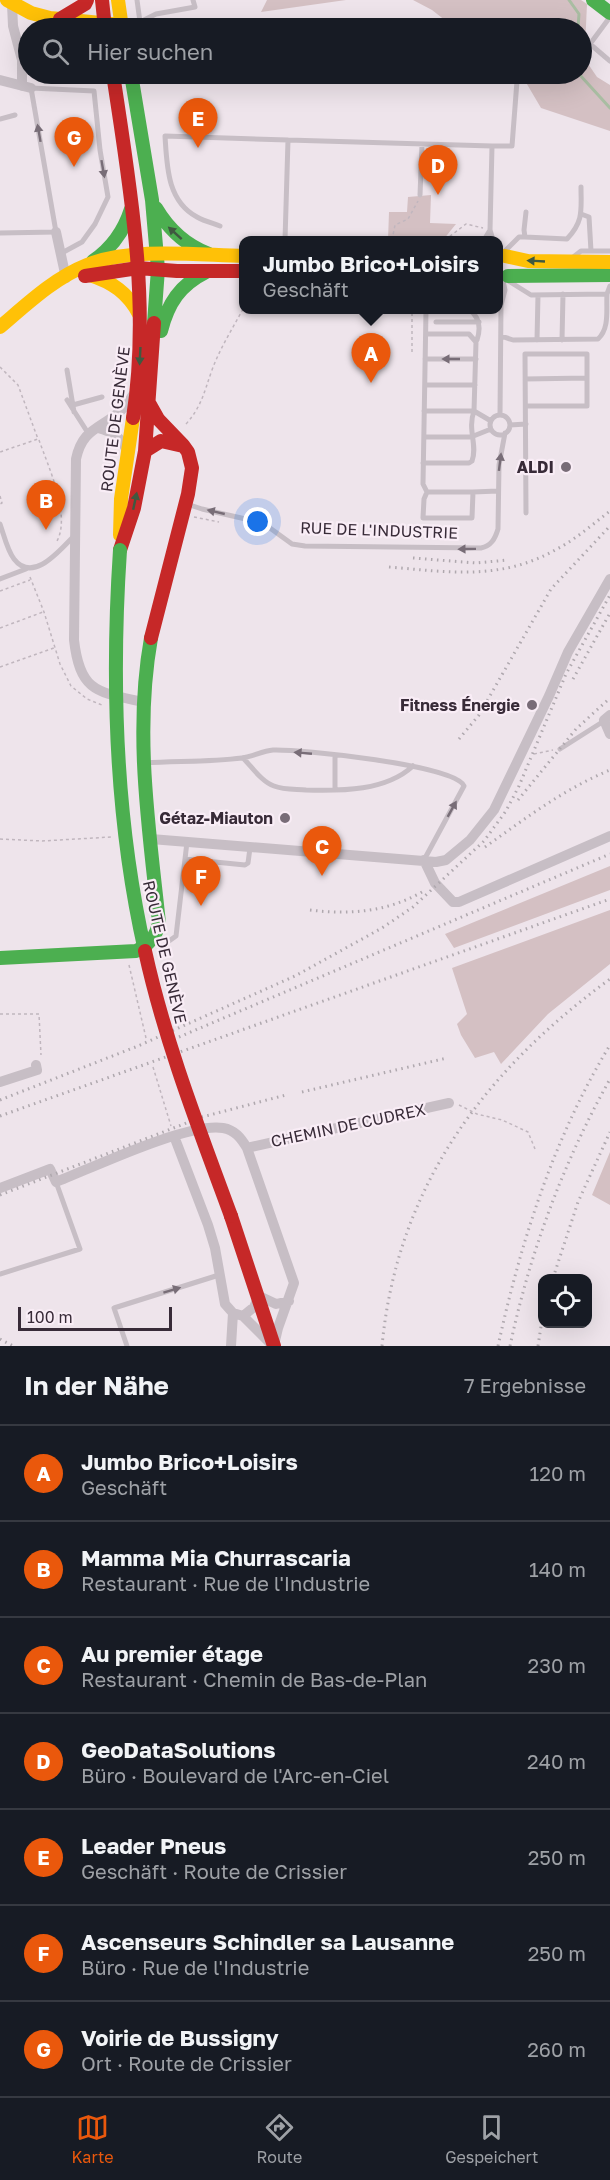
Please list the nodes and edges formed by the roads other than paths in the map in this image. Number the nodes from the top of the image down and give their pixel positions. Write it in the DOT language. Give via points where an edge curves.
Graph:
graph roads {
  1 [pos="87,0"];
  2 [pos="102,0"];
  3 [pos="118,0"];
  4 [pos="137,0"];
  5 [pos="193,0"];
  6 [pos="594,0"];
  7 [pos="10,2"];
  8 [pos="55,18"];
  9 [pos="62,18"];
  10 [pos="104,18"];
  11 [pos="121,18"];
  12 [pos="139,18"];
  13 [pos="148,18"];
  14 [pos="609,20"];
  15 [pos="592,41"];
  16 [pos="18,45"];
  17 [pos="592,46"];
  18 [pos="610,61"];
  19 [pos="0,80"];
  20 [pos="26,84"];
  21 [pos="114,84"];
  22 [pos="133,84"];
  23 [pos="517,84"];
  24 [pos="26,87"];
  25 [pos="15,115"];
  26 [pos="0,119"];
  27 [pos="288,140"];
  28 [pos="422,144"];
  29 [pos="492,146"];
  30 [pos="582,187"];
  31 [pos="420,195"];
  32 [pos="152,200"];
  33 [pos="132,204"];
  34 [pos="526,212"];
  35 [pos="581,214"];
  36 [pos="220,226"];
  37 [pos="490,230"];
  38 [pos="56,232"];
  39 [pos="0,233"];
  40 [pos="285,236"];
  41 [pos="486,236"];
  42 [pos="492,236"];
  43 [pos="525,237"];
  44 [pos="591,251"];
  45 [pos="610,251"];
  46 [pos="503,253"];
  47 [pos="60,254"];
  48 [pos="503,254"];
  49 [pos="503,255"];
  50 [pos="217,256"];
  51 [pos="239,256"];
  52 [pos="137,262"];
  53 [pos="157,262"];
  54 [pos="568,262"];
  55 [pos="610,262"];
  56 [pos="89,270"];
  57 [pos="209,271"];
  58 [pos="239,271"];
  59 [pos="610,275"];
  60 [pos="66,278"];
  61 [pos="504,280"];
  62 [pos="610,286"];
  63 [pos="564,294"];
  64 [pos="607,294"];
  65 [pos="503,295"];
  66 [pos="538,295"];
  67 [pos="426,314"];
  68 [pos="473,314"];
  69 [pos="500,314"];
  70 [pos="436,322"];
  71 [pos="479,322"];
  72 [pos="141,324"];
  73 [pos="0,327"];
  74 [pos="426,334"];
  75 [pos="501,336"];
  76 [pos="537,340"];
  77 [pos="562,340"];
  78 [pos="476,342"];
  79 [pos="425,359"];
  80 [pos="476,359"];
  81 [pos="67,370"];
  82 [pos="587,378"];
  83 [pos="525,379"];
  84 [pos="425,385"];
  85 [pos="475,385"];
  86 [pos="144,388"];
  87 [pos="102,397"];
  88 [pos="68,400"];
  89 [pos="149,403"];
  90 [pos="73,405"];
  91 [pos="526,406"];
  92 [pos="424,411"];
  93 [pos="474,411"];
  94 [pos="75,412"];
  95 [pos="500,415"];
  96 [pos="491,421"];
  97 [pos="526,424"];
  98 [pos="510,425"];
  99 [pos="491,429"];
  100 [pos="93,431"];
  101 [pos="505,434"];
  102 [pos="424,437"];
  103 [pos="471,437"];
  104 [pos="183,446"];
  105 [pos="128,451"];
  106 [pos="145,451"];
  107 [pos="423,463"];
  108 [pos="498,491"];
  109 [pos="427,492"];
  110 [pos="473,492"];
  111 [pos="185,503"];
  112 [pos="526,513"];
  113 [pos="0,524"];
  114 [pos="75,534"];
  115 [pos="120,550"];
  116 [pos="27,568"];
  117 [pos="0,579"];
  118 [pos="610,579"];
  119 [pos="143,702"];
  120 [pos="607,718"];
  121 [pos="610,734"];
  122 [pos="560,749"];
  123 [pos="335,756"];
  124 [pos="243,758"];
  125 [pos="144,763"];
  126 [pos="413,766"];
  127 [pos="335,790"];
  128 [pos="610,836"];
  129 [pos="151,839"];
  130 [pos="187,842"];
  131 [pos="250,846"];
  132 [pos="185,859"];
  133 [pos="424,860"];
  134 [pos="155,937"];
  135 [pos="0,958"];
  136 [pos="38,1064"];
  137 [pos="0,1082"];
  138 [pos="449,1103"];
  139 [pos="174,1136"];
  140 [pos="247,1148"];
  141 [pos="56,1182"];
  142 [pos="0,1188"];
  143 [pos="0,1274"];
  144 [pos="219,1275"];
  145 [pos="259,1296"];
  146 [pos="290,1301"];
  147 [pos="238,1314"];
  148 [pos="127,1346"];
  149 [pos="231,1346"];
  150 [pos="274,1346"];
  1 -- 9 [label="main road"];
  2 -- 10 [label="main road"];
  3 -- 11 [label="main road"];
  4 -- 12 [label="lane"];
  5 -- 13 [label="lane" via="195,7"];
  6 -- 14 [label="main road"];
  7 -- 8 [label="main road" via="31,13"];
  7 -- 16 [label="street"];
  14 -- 15 [label="lane"];
  17 -- 18 [label="lane"];
  19 -- 24 [label="street"];
  20 -- 24 [label="street"];
  21 -- 33 [label="main road, ROUTE DE GENÈVE"];
  22 -- 32 [label="main road, ROUTE DE GENÈVE"];
  23 -- 29 [label="lane" via="512,146"];
  38 -- 24 [label="lane, one-way"];
  24 -- 47 [label="lane, one-way" via="94,91 108,197 82,242"];
  25 -- 26 [label="lane"];
  27 -- 28 [label="lane"];
  27 -- 36 [label="lane" via="165,136 168,174 177,200 196,217"];
  27 -- 40 [label="lane"];
  28 -- 29 [label="lane"];
  28 -- 31 [label="lane"];
  29 -- 37 [label="lane"];
  30 -- 35 [label="lane"];
  50 -- 32 [label="main road, one-way" via="192,247 173,232"];
  32 -- 53 [label="main road, ROUTE DE GENÈVE"];
  33 -- 52 [label="main road, ROUTE DE GENÈVE"];
  33 -- 56 [label="main road" via="114,244"];
  34 -- 43 [label="lane"];
  35 -- 43 [label="lane" via="577,228 567,239"];
  35 -- 44 [label="lane" via="590,217"];
  37 -- 41 [label="lane"];
  37 -- 42 [label="lane"];
  38 -- 39 [label="lane"];
  38 -- 47 [label="street"];
  43 -- 46 [label="lane" via="519,237"];
  44 -- 45 [label="lane"];
  44 -- 54 [label="lane" via="581,251"];
  47 -- 60 [label="street"];
  54 -- 48 [label="main road, one-way" via="528,261"];
  49 -- 61 [label="main road" via="510,265"];
  50 -- 51 [label="main road"];
  50 -- 53 [label="main road"];
  52 -- 53 [label="main road"];
  52 -- 56 [label="main road"];
  52 -- 72 [label="main road, ROUTE DE GENÈVE"];
  53 -- 57 [label="main road"];
  53 -- 86 [label="main road, ROUTE DE GENÈVE"];
  54 -- 55 [label="main road"];
  56 -- 60 [label="main road"];
  56 -- 72 [label="main road" via="122,289 135,306"];
  57 -- 58 [label="main road"];
  57 -- 86 [label="main road" via="186,283 169,304"];
  59 -- 61 [label="main road"];
  60 -- 73 [label="main road"];
  61 -- 65 [label="lane"];
  61 -- 66 [label="lane"];
  62 -- 64 [label="lane"];
  63 -- 64 [label="lane"];
  63 -- 66 [label="lane"];
  63 -- 77 [label="lane"];
  64 -- 77 [label="lane" via="604,334 598,339"];
  66 -- 76 [label="lane"];
  67 -- 74 [label="lane"];
  68 -- 71 [label="lane"];
  69 -- 75 [label="lane"];
  70 -- 71 [label="lane"];
  71 -- 78 [label="lane"];
  72 -- 86 [label="main road, ROUTE DE GENÈVE, one-way"];
  74 -- 78 [label="lane" via="469,334"];
  74 -- 79 [label="lane"];
  75 -- 76 [label="lane"];
  75 -- 95 [label="lane"];
  76 -- 77 [label="lane"];
  78 -- 80 [label="lane"];
  80 -- 79 [label="lane, one-way"];
  79 -- 84 [label="lane"];
  80 -- 85 [label="lane"];
  81 -- 90 [label="lane"];
  82 -- 83 [label="lane"];
  82 -- 83 [label="lane" via="587,354 525,354"];
  82 -- 91 [label="lane" via="587,406"];
  83 -- 91 [label="lane"];
  84 -- 85 [label="lane"];
  84 -- 92 [label="lane"];
  85 -- 93 [label="lane"];
  86 -- 89 [label="main road, ROUTE DE GENÈVE"];
  86 -- 100 [label="street"];
  86 -- 105 [label="main road, ROUTE DE GENÈVE"];
  87 -- 90 [label="lane"];
  88 -- 94 [label="lane"];
  89 -- 104 [label="main road" via="157,420"];
  89 -- 106 [label="main road, ROUTE DE GENÈVE"];
  90 -- 94 [label="lane"];
  91 -- 97 [label="lane"];
  92 -- 93 [label="lane"];
  92 -- 102 [label="lane"];
  93 -- 96 [label="lane"];
  93 -- 103 [label="lane"];
  94 -- 100 [label="lane"];
  95 -- 96 [label="lane"];
  95 -- 98 [label="lane"];
  96 -- 99 [label="lane"];
  97 -- 98 [label="lane"];
  97 -- 112 [label="lane"];
  98 -- 101 [label="lane"];
  99 -- 101 [label="lane" via="497,435"];
  99 -- 103 [label="lane"];
  100 -- 105 [label="street" via="115,434"];
  100 -- 114 [label="street" via="82,441 76,459"];
  108 -- 101 [label="lane, one-way"];
  102 -- 103 [label="lane"];
  102 -- 107 [label="lane"];
  103 -- 107 [label="lane" via="474,458 469,463"];
  104 -- 106 [label="main road" via="161,441"];
  104 -- 111 [label="main road" via="190,456 191,468"];
  105 -- 115 [label="main road, ROUTE DE GENÈVE"];
  115 -- 106 [label="main road, ROUTE DE GENÈVE, one-way" via="134,508"];
  107 -- 109 [label="lane"];
  108 -- 110 [label="lane"];
  108 -- 111 [label="lane, RUE DE L'INDUSTRIE, one-way" via="496,536 487,546 474,549 304,546 292,544 263,523"];
  109 -- 110 [label="lane"];
  109 -- 110 [label="lane" via="423,518 472,518"];
  111 -- 119 [label="main road" via="150,645"];
  113 -- 116 [label="lane" via="13,557 22,568"];
  114 -- 116 [label="lane" via="50,561"];
  114 -- 119 [label="street" via="74,640 80,671 98,691"];
  115 -- 145 [label="main road, ROUTE DE GENÈVE, bridge" via="114,714 119,796 137,917 162,1021"];
  116 -- 117 [label="lane"];
  118 -- 133 [label="street" via="567,652 494,810 470,840 442,862"];
  119 -- 125 [label="main road"];
  120 -- 121 [label="street"];
  120 -- 122 [label="lane"];
  123 -- 124 [label="lane, one-way" via="272,750"];
  123 -- 126 [label="lane"];
  123 -- 127 [label="lane"];
  124 -- 125 [label="lane"];
  124 -- 127 [label="lane" via="274,786"];
  125 -- 129 [label="main road"];
  126 -- 127 [label="lane" via="403,776 370,787"];
  133 -- 126 [label="lane, one-way" via="464,786 453,776"];
  128 -- 133 [label="street" via="459,902 453,902 435,883"];
  129 -- 130 [label="street"];
  129 -- 134 [label="main road" via="159,924"];
  130 -- 131 [label="street"];
  130 -- 132 [label="lane"];
  131 -- 132 [label="lane" via="245,865"];
  131 -- 133 [label="street"];
  132 -- 134 [label="lane" via="176,936 172,941"];
  134 -- 135 [label="main road" via="145,947 126,952"];
  136 -- 137 [label="street" via="37,1070"];
  138 -- 140 [label="street, CHEMIN DE CUDREX"];
  139 -- 140 [label="street, CHEMIN DE CUDREX" via="222,1128 236,1134"];
  139 -- 141 [label="street, CHEMIN DE CUDREX"];
  139 -- 144 [label="street" via="208,1225"];
  140 -- 146 [label="street, CHEMIN DE CUDREX" via="294,1283"];
  141 -- 142 [label="street" via="50,1169"];
  141 -- 143 [label="lane" via="81,1249"];
  144 -- 147 [label="street" via="225,1304"];
  148 -- 144 [label="lane, one-way" via="114,1308"];
  145 -- 146 [label="street" via="276,1304"];
  145 -- 147 [label="street" via="254,1307"];
  145 -- 150 [label="main road, ROUTE DE GENÈVE"];
  146 -- 150 [label="street"];
  147 -- 149 [label="street"];
  147 -- 150 [label="street"];
}
